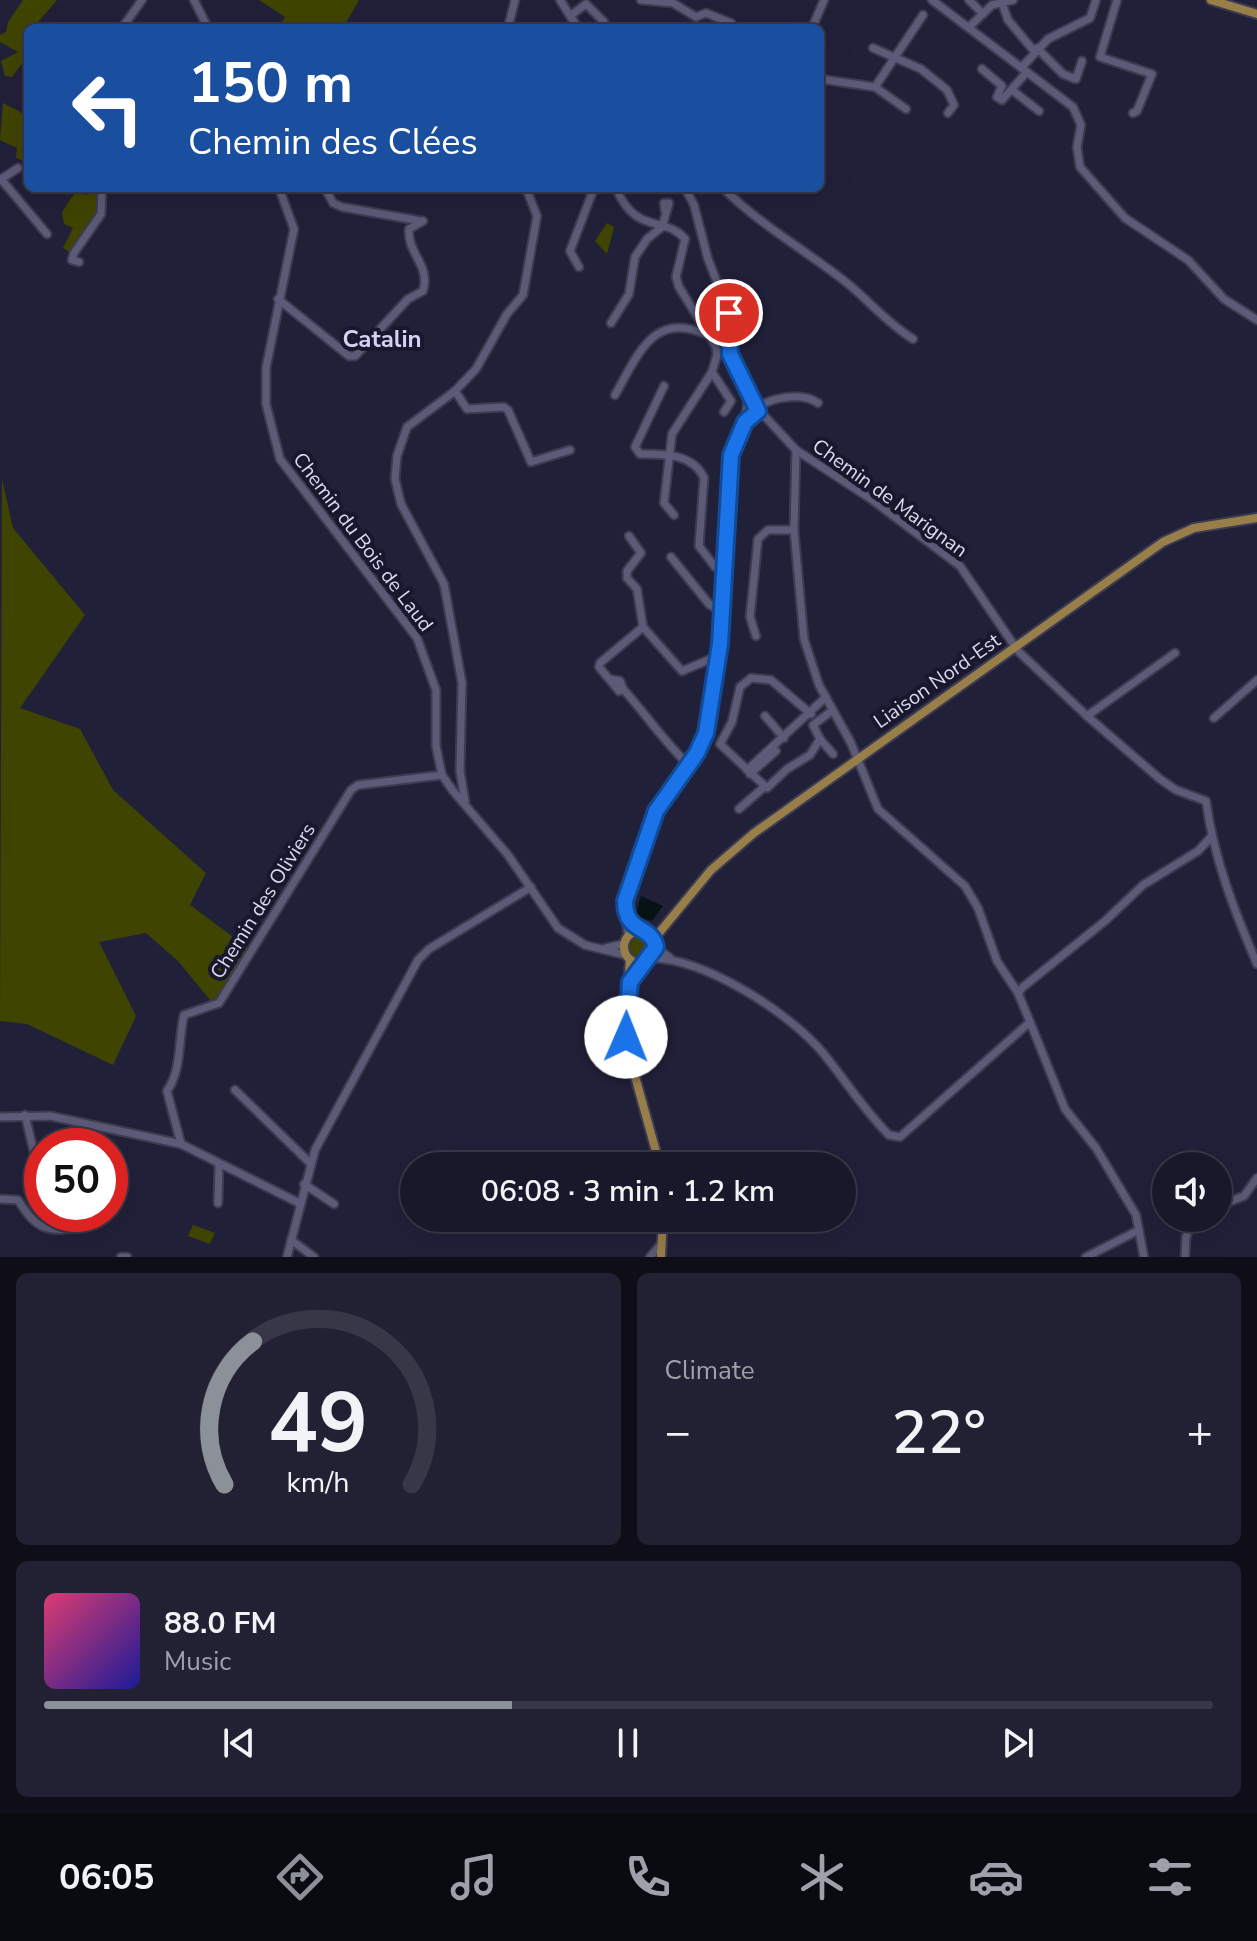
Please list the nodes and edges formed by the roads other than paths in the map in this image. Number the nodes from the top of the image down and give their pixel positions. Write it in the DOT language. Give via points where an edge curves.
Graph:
graph roads {
  1 [pos="142,0"];
  2 [pos="194,0"];
  3 [pos="515,0"];
  4 [pos="560,0"];
  5 [pos="641,0"];
  6 [pos="824,0"];
  7 [pos="932,0"];
  8 [pos="969,0"];
  9 [pos="1013,0"];
  10 [pos="1096,0"];
  11 [pos="1117,0"];
  12 [pos="1211,0"];
  13 [pos="1228,0"];
  14 [pos="1001,1"];
  15 [pos="1257,12"];
  16 [pos="983,14"];
  17 [pos="923,15"];
  18 [pos="570,16"];
  19 [pos="731,23"];
  20 [pos="125,24"];
  21 [pos="206,24"];
  22 [pos="509,24"];
  23 [pos="575,24"];
  24 [pos="603,24"];
  25 [pos="814,24"];
  26 [pos="969,27"];
  27 [pos="873,48"];
  28 [pos="1036,50"];
  29 [pos="896,56"];
  30 [pos="1082,61"];
  31 [pos="982,69"];
  32 [pos="1024,70"];
  33 [pos="1076,79"];
  34 [pos="824,80"];
  35 [pos="875,87"];
  36 [pos="1079,88"];
  37 [pos="1011,91"];
  38 [pos="906,109"];
  39 [pos="1039,111"];
  40 [pos="948,113"];
  41 [pos="1133,113"];
  42 [pos="18,168"];
  43 [pos="0,180"];
  44 [pos="102,192"];
  45 [pos="280,192"];
  46 [pos="327,192"];
  47 [pos="528,192"];
  48 [pos="592,192"];
  49 [pos="618,192"];
  50 [pos="687,192"];
  51 [pos="727,192"];
  52 [pos="665,211"];
  53 [pos="645,224"];
  54 [pos="662,227"];
  55 [pos="47,234"];
  56 [pos="701,237"];
  57 [pos="647,239"];
  58 [pos="685,239"];
  59 [pos="79,262"];
  60 [pos="579,267"];
  61 [pos="278,299"];
  62 [pos="1257,320"];
  63 [pos="611,323"];
  64 [pos="707,335"];
  65 [pos="913,339"];
  66 [pos="730,344"];
  67 [pos="716,351"];
  68 [pos="730,354"];
  69 [pos="712,372"];
  70 [pos="664,386"];
  71 [pos="455,391"];
  72 [pos="615,395"];
  73 [pos="818,403"];
  74 [pos="754,410"];
  75 [pos="724,412"];
  76 [pos="570,450"];
  77 [pos="796,450"];
  78 [pos="668,454"];
  79 [pos="674,515"];
  80 [pos="1257,518"];
  81 [pos="757,522"];
  82 [pos="794,530"];
  83 [pos="762,532"];
  84 [pos="629,536"];
  85 [pos="671,557"];
  86 [pos="725,570"];
  87 [pos="722,612"];
  88 [pos="643,627"];
  89 [pos="756,636"];
  90 [pos="720,644"];
  91 [pos="1015,646"];
  92 [pos="1175,653"];
  93 [pos="1257,680"];
  94 [pos="826,697"];
  95 [pos="833,710"];
  96 [pos="811,714"];
  97 [pos="765,716"];
  98 [pos="1087,716"];
  99 [pos="1214,718"];
  100 [pos="813,725"];
  101 [pos="784,738"];
  102 [pos="820,739"];
  103 [pos="833,754"];
  104 [pos="857,757"];
  105 [pos="688,764"];
  106 [pos="749,772"];
  107 [pos="442,775"];
  108 [pos="763,788"];
  109 [pos="465,803"];
  110 [pos="739,809"];
  111 [pos="1211,837"];
  112 [pos="531,887"];
  113 [pos="625,912"];
  114 [pos="665,921"];
  115 [pos="642,931"];
  116 [pos="626,940"];
  117 [pos="655,943"];
  118 [pos="600,949"];
  119 [pos="628,958"];
  120 [pos="652,958"];
  121 [pos="675,961"];
  122 [pos="642,963"];
  123 [pos="1257,964"];
  124 [pos="630,982"];
  125 [pos="1018,993"];
  126 [pos="1030,1022"];
  127 [pos="235,1090"];
  128 [pos="25,1115"];
  129 [pos="0,1117"];
  130 [pos="28,1128"];
  131 [pos="181,1144"];
  132 [pos="656,1152"];
  133 [pos="310,1163"];
  134 [pos="219,1164"];
  135 [pos="1257,1178"];
  136 [pos="304,1184"];
  137 [pos="0,1199"];
  138 [pos="1232,1201"];
  139 [pos="218,1203"];
  140 [pos="299,1203"];
  141 [pos="334,1204"];
  142 [pos="24,1210"];
  143 [pos="1139,1230"];
  144 [pos="662,1232"];
  145 [pos="1188,1232"];
  146 [pos="291,1240"];
  147 [pos="662,1243"];
  148 [pos="287,1257"];
  149 [pos="314,1257"];
  150 [pos="650,1257"];
  151 [pos="661,1257"];
  152 [pos="1086,1257"];
  153 [pos="1144,1257"];
  154 [pos="1185,1257"];
  1 -- 20 [label="street"];
  2 -- 21 [label="street"];
  3 -- 22 [label="street"];
  4 -- 18 [label="street"];
  5 -- 19 [label="street" via="673,3 696,17 706,13"];
  6 -- 25 [label="street"];
  7 -- 26 [label="street"];
  8 -- 16 [label="street"];
  9 -- 14 [label="street"];
  10 -- 28 [label="street" via="1090,18"];
  11 -- 41 [label="street" via="1100,57 1152,74"];
  12 -- 15 [label="main road"];
  13 -- 15 [label="main road"];
  14 -- 16 [label="street"];
  14 -- 28 [label="street" via="1019,38"];
  16 -- 26 [label="street"];
  17 -- 29 [label="street"];
  18 -- 23 [label="street"];
  18 -- 24 [label="street" via="586,4"];
  26 -- 32 [label="street"];
  27 -- 29 [label="street"];
  28 -- 32 [label="street"];
  28 -- 33 [label="street"];
  29 -- 35 [label="street"];
  29 -- 40 [label="street" via="947,90 954,109"];
  30 -- 33 [label="street"];
  31 -- 37 [label="street" via="1002,86 997,97 1002,100"];
  32 -- 37 [label="street"];
  32 -- 62 [label="street" via="1079,114 1080,167 1125,218 1188,260 1224,299"];
  33 -- 36 [label="street"];
  34 -- 35 [label="street"];
  35 -- 38 [label="street"];
  37 -- 39 [label="street"];
  42 -- 43 [label="street"];
  43 -- 55 [label="street"];
  44 -- 59 [label="street" via="101,214 74,253 72,260"];
  45 -- 61 [label="street, Chemin du Bois de Laud" via="294,229"];
  46 -- 61 [label="street" via="342,207 425,222 409,229 408,243 425,270 423,291 408,299 355,356"];
  47 -- 71 [label="street" via="537,216 526,290 476,369"];
  48 -- 60 [label="street" via="570,251"];
  49 -- 53 [label="street"];
  50 -- 56 [label="street"];
  51 -- 65 [label="street"];
  52 -- 54 [label="street"];
  53 -- 54 [label="street"];
  53 -- 57 [label="street"];
  54 -- 57 [label="street"];
  54 -- 58 [label="street"];
  56 -- 58 [label="street"];
  56 -- 66 [label="street" via="729,313"];
  57 -- 63 [label="street" via="635,257 626,302"];
  58 -- 64 [label="street" via="676,277"];
  61 -- 107 [label="street, Chemin du Bois de Laud" via="266,368 266,404 280,459 421,646 436,690"];
  64 -- 67 [label="street"];
  64 -- 72 [label="street" via="681,327 659,331 646,342"];
  66 -- 67 [label="street"];
  66 -- 68 [label="street"];
  67 -- 68 [label="street"];
  67 -- 69 [label="street"];
  68 -- 74 [label="street"];
  69 -- 75 [label="street" via="731,401"];
  69 -- 78 [label="street" via="678,420"];
  70 -- 78 [label="street" via="635,447 640,454"];
  71 -- 76 [label="street" via="467,409 508,410 531,462"];
  71 -- 109 [label="street" via="407,427 395,479 401,504 444,584 462,683 460,771"];
  73 -- 74 [label="street" via="811,398 773,398"];
  74 -- 77 [label="street, Chemin de Marignan"];
  74 -- 86 [label="street" via="731,455"];
  77 -- 82 [label="street"];
  77 -- 91 [label="street, Chemin de Marignan" via="960,566"];
  78 -- 79 [label="street" via="664,503"];
  78 -- 86 [label="street" via="704,478 699,546 715,567"];
  80 -- 91 [label="main road, Liaison Nord-Est" via="1194,528 1163,542"];
  81 -- 83 [label="street"];
  82 -- 83 [label="street"];
  82 -- 94 [label="street" via="804,639"];
  83 -- 89 [label="street" via="750,617"];
  84 -- 88 [label="street" via="641,553 627,578 637,589"];
  85 -- 87 [label="street" via="709,604"];
  86 -- 87 [label="street"];
  87 -- 90 [label="street"];
  88 -- 90 [label="street" via="682,671 713,658"];
  88 -- 105 [label="street" via="600,663 601,671"];
  90 -- 105 [label="street" via="706,733"];
  91 -- 98 [label="street, Chemin de Marignan"];
  91 -- 104 [label="main road, Liaison Nord-Est"];
  92 -- 98 [label="street"];
  93 -- 99 [label="street"];
  94 -- 95 [label="street"];
  94 -- 96 [label="street"];
  95 -- 100 [label="street"];
  95 -- 104 [label="street"];
  96 -- 101 [label="street"];
  96 -- 106 [label="street" via="771,680 744,681 720,744"];
  97 -- 101 [label="street"];
  98 -- 111 [label="street, Chemin de Marignan" via="1160,779 1206,801"];
  100 -- 102 [label="street"];
  100 -- 106 [label="street" via="804,726"];
  101 -- 106 [label="street"];
  102 -- 103 [label="street"];
  102 -- 108 [label="street" via="810,755"];
  104 -- 114 [label="main road, Liaison Nord-Est" via="726,856"];
  104 -- 125 [label="street" via="878,809 971,895 997,961"];
  105 -- 113 [label="street" via="649,827 628,886"];
  106 -- 108 [label="street"];
  107 -- 109 [label="street"];
  107 -- 131 [label="street, Chemin des Oliviers" via="351,790 219,1003 184,1015 177,1078 167,1097"];
  108 -- 110 [label="street"];
  109 -- 112 [label="street"];
  111 -- 123 [label="street"];
  111 -- 125 [label="street" via="1143,885"];
  112 -- 118 [label="street" via="558,928"];
  112 -- 133 [label="street" via="418,960"];
  113 -- 115 [label="street"];
  113 -- 116 [label="street"];
  114 -- 115 [label="main road, Liaison Nord-Est"];
  114 -- 117 [label="main road, Liaison Nord-Est"];
  115 -- 116 [label="main road"];
  115 -- 117 [label="main road"];
  116 -- 118 [label="street"];
  116 -- 119 [label="main road"];
  117 -- 120 [label="main road"];
  117 -- 121 [label="street"];
  118 -- 119 [label="street"];
  119 -- 122 [label="main road"];
  119 -- 124 [label="main road"];
  120 -- 121 [label="street"];
  120 -- 122 [label="main road"];
  121 -- 126 [label="street" via="734,986 782,1016 820,1050 894,1138 904,1135"];
  122 -- 124 [label="main road"];
  124 -- 132 [label="main road" via="628,1051"];
  125 -- 126 [label="street"];
  126 -- 143 [label="street" via="1065,1109 1096,1148 1136,1215"];
  127 -- 133 [label="street"];
  128 -- 129 [label="street"];
  128 -- 130 [label="street"];
  128 -- 131 [label="street"];
  131 -- 134 [label="street"];
  133 -- 136 [label="street"];
  134 -- 139 [label="street"];
  134 -- 140 [label="street"];
  135 -- 138 [label="street" via="1244,1196"];
  136 -- 140 [label="street"];
  136 -- 141 [label="street"];
  137 -- 142 [label="street" via="18,1200"];
  140 -- 146 [label="street"];
  143 -- 152 [label="street"];
  143 -- 153 [label="street"];
  144 -- 147 [label="main road"];
  145 -- 154 [label="street"];
  146 -- 148 [label="street"];
  146 -- 149 [label="street"];
  147 -- 150 [label="street"];
  147 -- 151 [label="main road"];
}
